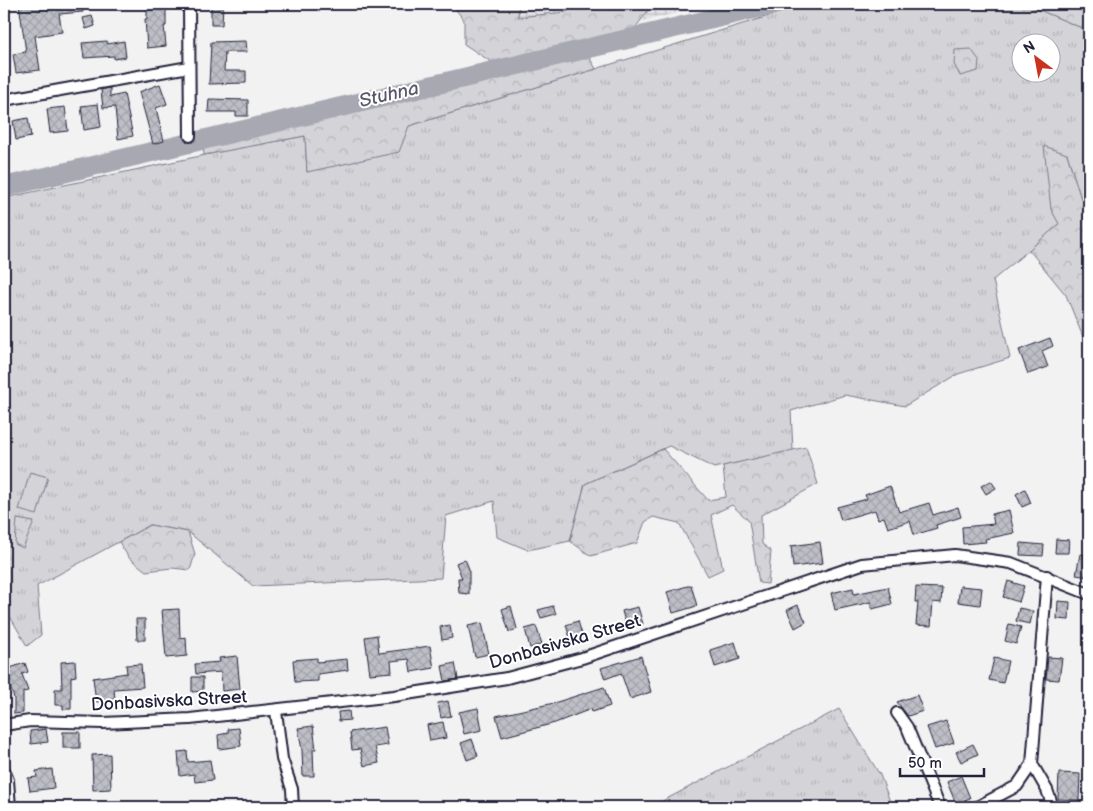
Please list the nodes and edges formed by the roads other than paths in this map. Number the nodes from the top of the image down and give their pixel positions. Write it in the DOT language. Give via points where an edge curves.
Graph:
graph roads {
  1 [pos="189,4"];
  2 [pos="189,67"];
  3 [pos="4,100"];
  4 [pos="190,136"];
  5 [pos="1048,576"];
  6 [pos="1089,594"];
  7 [pos="276,711"];
  8 [pos="897,713"];
  9 [pos="4,725"];
  10 [pos="1032,764"];
  11 [pos="4,770"];
  12 [pos="10,807"];
  13 [pos="293,807"];
  14 [pos="940,807"];
  15 [pos="976,807"];
  16 [pos="1053,807"];
  1 -- 2 [label="street"];
  2 -- 3 [label="street"];
  2 -- 4 [label="street"];
  5 -- 6 [label="street, Donbasivska Street"];
  5 -- 7 [label="street, Donbasivska Street" via="1011,563 955,555 862,564 582,658 507,678"];
  5 -- 10 [label="street"];
  7 -- 9 [label="street, Donbasivska Street" via="190,719"];
  7 -- 13 [label="street"];
  8 -- 14 [label="street" via="907,727"];
  10 -- 15 [label="street" via="1017,786"];
  10 -- 16 [label="street"];
  11 -- 12 [label="street"];
}
